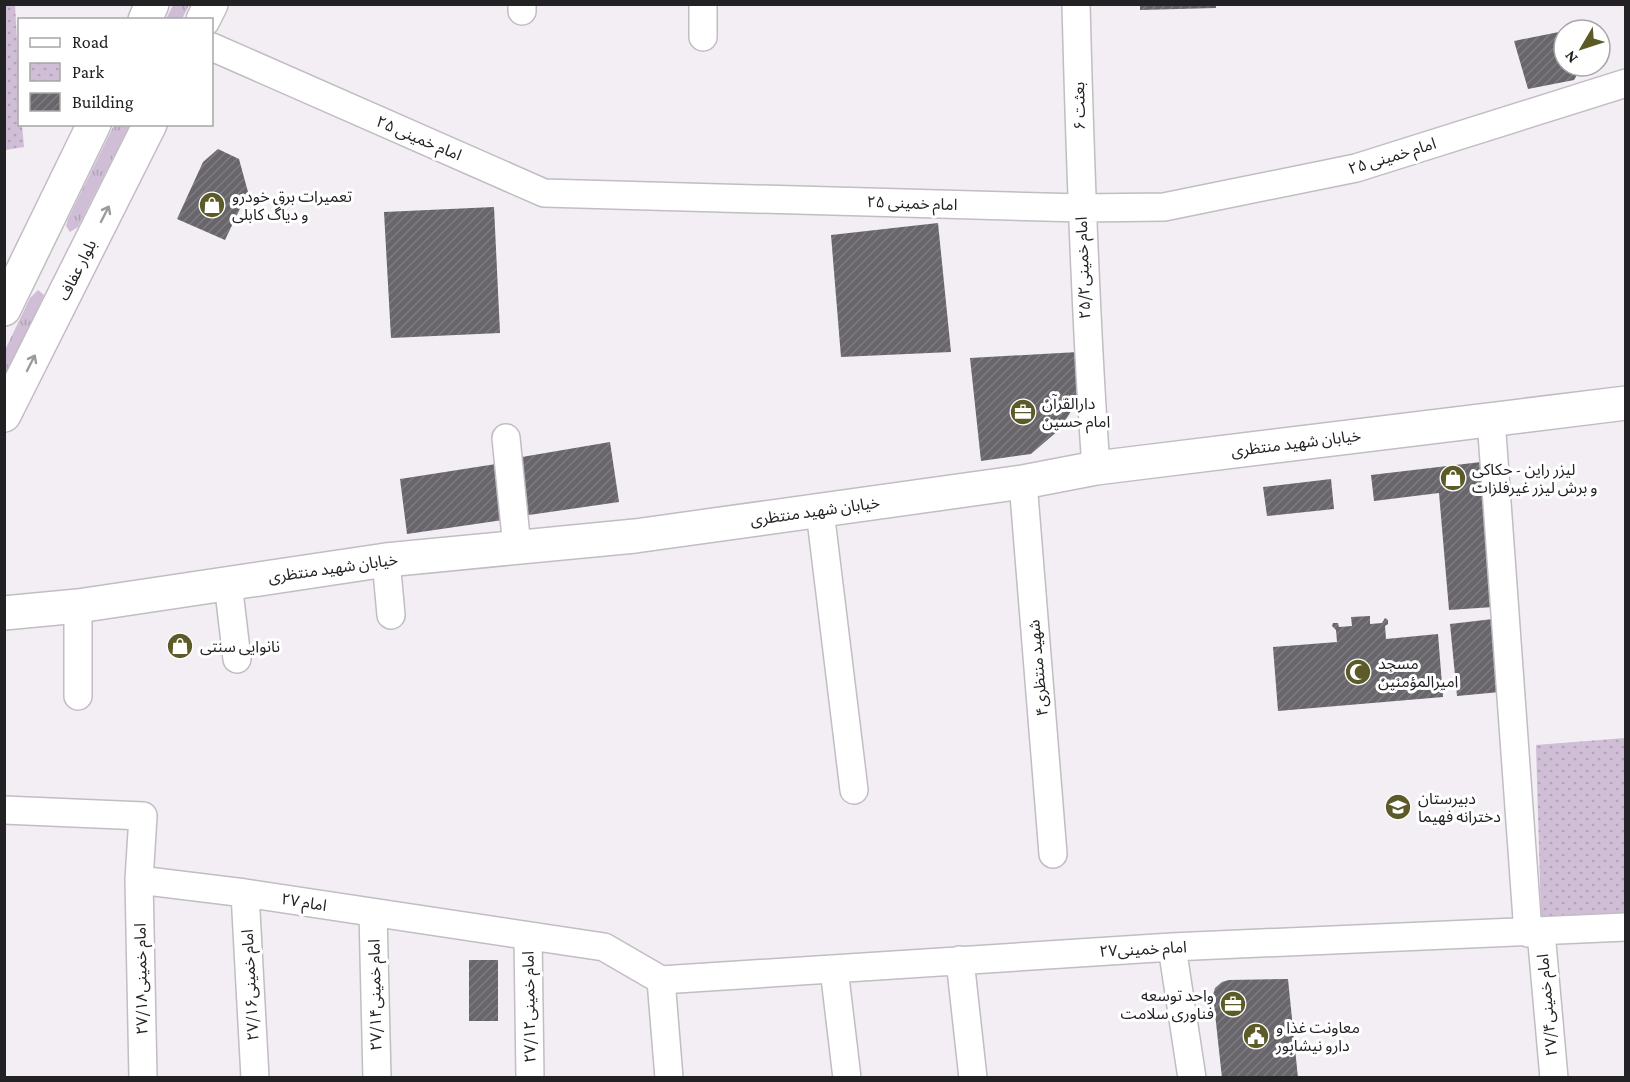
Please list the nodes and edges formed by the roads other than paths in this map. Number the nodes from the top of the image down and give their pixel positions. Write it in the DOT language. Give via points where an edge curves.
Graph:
graph roads {
  1 [pos="152,4"];
  2 [pos="211,4"];
  3 [pos="703,4"];
  4 [pos="1076,4"];
  5 [pos="146,18"];
  6 [pos="204,18"];
  7 [pos="703,37"];
  8 [pos="213,47"];
  9 [pos="1626,83"];
  10 [pos="93,126"];
  11 [pos="149,126"];
  12 [pos="1081,208"];
  13 [pos="26,265"];
  14 [pos="70,285"];
  15 [pos="4,309"];
  16 [pos="1626,403"];
  17 [pos="4,415"];
  18 [pos="1491,419"];
  19 [pos="506,438"];
  20 [pos="1096,468"];
  21 [pos="1023,482"];
  22 [pos="820,511"];
  23 [pos="517,548"];
  24 [pos="386,560"];
  25 [pos="228,583"];
  26 [pos="78,606"];
  27 [pos="4,613"];
  28 [pos="391,615"];
  29 [pos="237,659"];
  30 [pos="78,696"];
  31 [pos="854,790"];
  32 [pos="4,810"];
  33 [pos="1053,854"];
  34 [pos="139,880"];
  35 [pos="245,893"];
  36 [pos="374,913"];
  37 [pos="1626,927"];
  38 [pos="1534,932"];
  39 [pos="528,936"];
  40 [pos="1172,947"];
  41 [pos="960,960"];
  42 [pos="834,969"];
  43 [pos="661,980"];
  44 [pos="143,1077"];
  45 [pos="255,1077"];
  46 [pos="377,1077"];
  47 [pos="530,1077"];
  48 [pos="669,1077"];
  49 [pos="847,1077"];
  50 [pos="973,1077"];
  51 [pos="1192,1077"];
  52 [pos="1554,1077"];
  1 -- 5 [label="street"];
  2 -- 6 [label="street"];
  3 -- 7 [label="street"];
  4 -- 12 [label="street, بعثت ۶"];
  8 -- 12 [label="street, امام خمینی ۲۵" via="544,193"];
  9 -- 12 [label="street, امام خمینی ۲۵" via="1356,168 1164,207"];
  10 -- 13 [label="street"];
  14 -- 11 [label="street, بلوار عفاف, one-way"];
  12 -- 20 [label="street, امام خمینی۲۵/۲"];
  13 -- 14 [label="street"];
  13 -- 15 [label="street"];
  17 -- 14 [label="street, بلوار عفاف, one-way"];
  16 -- 18 [label="street, خیابان شهید منتظری"];
  18 -- 20 [label="street, خیابان شهید منتظری"];
  18 -- 38 [label="street, امام خمینی۲۷/۴"];
  19 -- 23 [label="street"];
  20 -- 21 [label="street, خیابان شهید منتظری"];
  21 -- 22 [label="street, خیابان شهید منتظری"];
  21 -- 33 [label="street, شهید منتظری۴"];
  22 -- 23 [label="street, خیابان شهید منتظری"];
  22 -- 31 [label="street"];
  23 -- 24 [label="street, خیابان شهید منتظری"];
  24 -- 25 [label="street, خیابان شهید منتظری"];
  24 -- 28 [label="street"];
  25 -- 26 [label="street, خیابان شهید منتظری"];
  25 -- 29 [label="street"];
  26 -- 27 [label="street, خیابان شهید منتظری"];
  26 -- 30 [label="street"];
  32 -- 34 [label="street" via="143,816"];
  34 -- 35 [label="street, امام ۲۷"];
  34 -- 44 [label="street, امام خمینی۲۷/۱۸"];
  35 -- 36 [label="street, امام ۲۷"];
  35 -- 45 [label="street, امام خمینی۲۷/۱۶"];
  36 -- 39 [label="street, امام ۲۷"];
  36 -- 46 [label="street, امام خمینی۲۷/۱۴"];
  37 -- 38 [label="street, امام خمینی۲۷"];
  38 -- 40 [label="street, امام خمینی۲۷"];
  38 -- 52 [label="street, امام خمینی۲۷/۴"];
  39 -- 43 [label="street, امام ۲۷" via="604,947"];
  39 -- 47 [label="street, امام خمینی۲۷/۱۲"];
  40 -- 41 [label="street, امام خمینی۲۷"];
  40 -- 51 [label="street"];
  41 -- 42 [label="street, امام خمینی۲۷"];
  41 -- 50 [label="street"];
  42 -- 43 [label="street, امام خمینی۲۷"];
  42 -- 49 [label="street"];
  43 -- 48 [label="street"];
}
